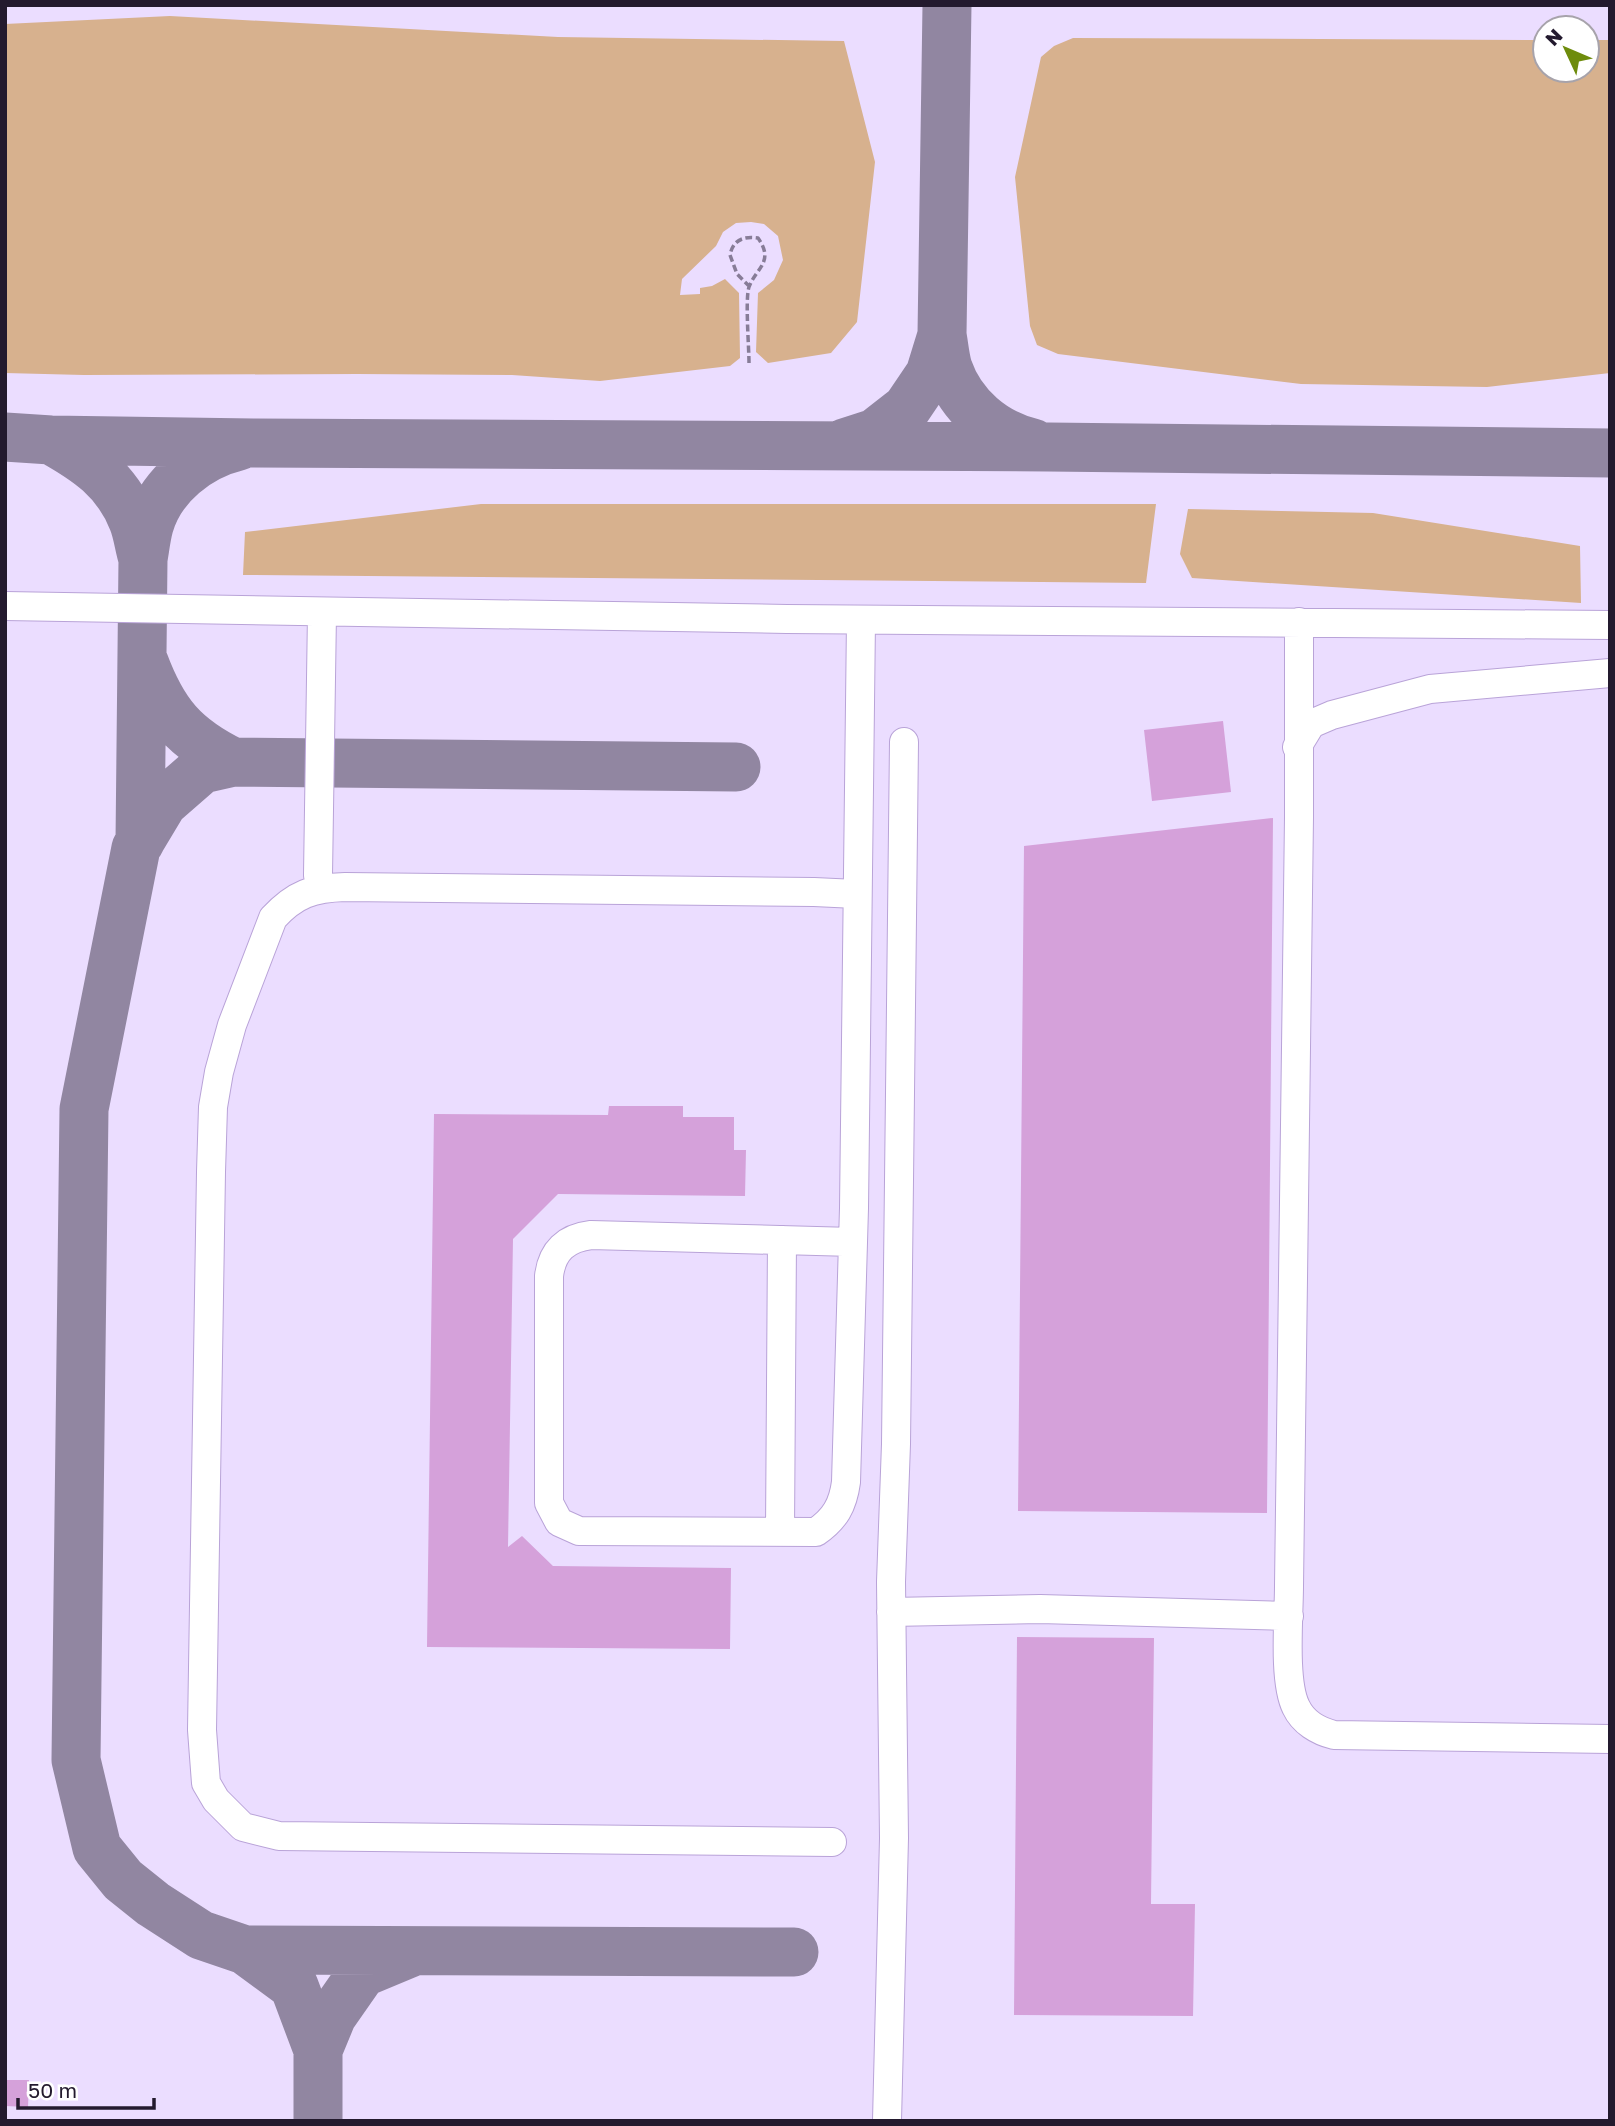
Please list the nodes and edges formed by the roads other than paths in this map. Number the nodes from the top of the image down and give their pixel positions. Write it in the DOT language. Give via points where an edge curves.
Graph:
graph roads {
  1 [pos="5,606"];
  2 [pos="322,613"];
  3 [pos="861,620"];
  4 [pos="1298,622"];
  5 [pos="1610,625"];
  6 [pos="1610,673"];
  7 [pos="904,742"];
  8 [pos="1297,747"];
  9 [pos="320,888"];
  10 [pos="856,894"];
  11 [pos="782,1240"];
  12 [pos="853,1242"];
  13 [pos="780,1532"];
  14 [pos="891,1612"];
  15 [pos="1289,1616"];
  16 [pos="1610,1739"];
  17 [pos="832,1842"];
  18 [pos="887,2121"];
  1 -- 2 [label="lane"];
  2 -- 3 [label="lane"];
  2 -- 9 [label="lane"];
  3 -- 4 [label="lane"];
  3 -- 10 [label="lane"];
  4 -- 5 [label="lane"];
  4 -- 8 [label="lane"];
  6 -- 8 [label="lane" via="1430,689 1311,724"];
  7 -- 14 [label="lane"];
  8 -- 15 [label="lane"];
  9 -- 10 [label="lane"];
  9 -- 17 [label="lane" via="292,900 273,918 232,1026 213,1107 202,1730 206,1783 243,1827 279,1836"];
  10 -- 12 [label="lane"];
  11 -- 12 [label="lane"];
  11 -- 13 [label="lane"];
  11 -- 13 [label="lane" via="578,1236 556,1251 549,1276 549,1503 559,1522 579,1531"];
  12 -- 13 [label="lane" via="844,1497 829,1523 816,1532"];
  14 -- 15 [label="lane" via="1040,1609"];
  14 -- 18 [label="lane" via="894,1839"];
  15 -- 16 [label="lane" via="1290,1685 1295,1706 1309,1723 1326,1733"];
}
